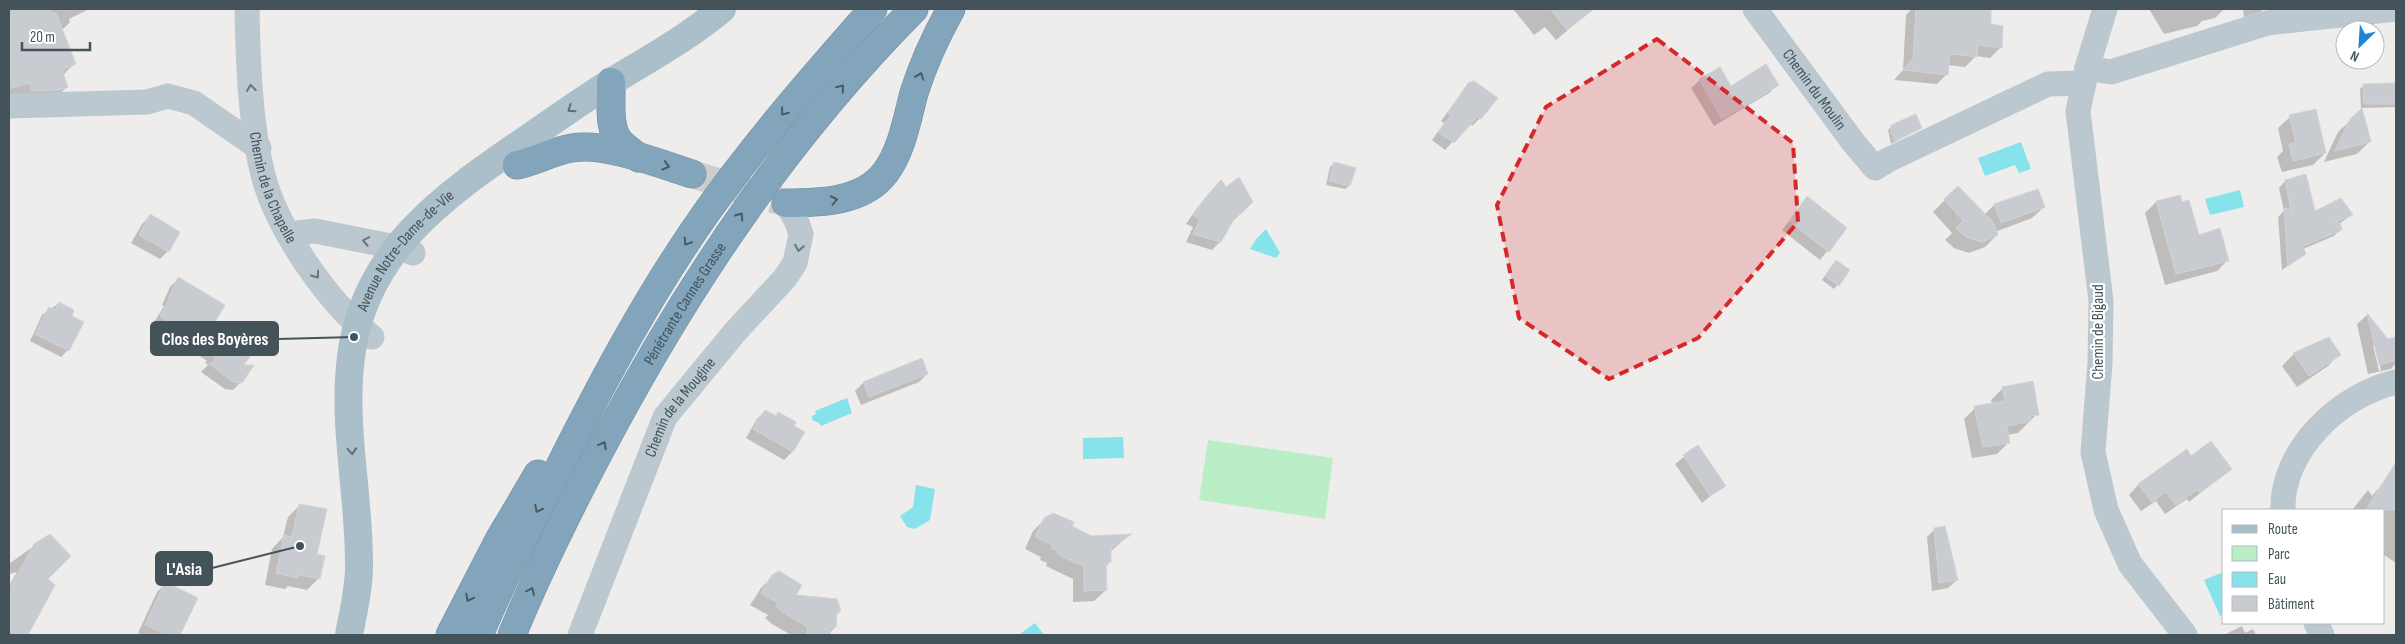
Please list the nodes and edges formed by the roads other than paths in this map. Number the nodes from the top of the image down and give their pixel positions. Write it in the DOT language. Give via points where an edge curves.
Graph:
graph roads {
  1 [pos="247,9"];
  2 [pos="722,9"];
  3 [pos="736,9"];
  4 [pos="873,9"];
  5 [pos="914,9"];
  6 [pos="951,9"];
  7 [pos="1755,9"];
  8 [pos="2105,9"];
  9 [pos="2396,9"];
  10 [pos="2085,76"];
  11 [pos="612,93"];
  12 [pos="9,106"];
  13 [pos="258,142"];
  14 [pos="639,158"];
  15 [pos="518,165"];
  16 [pos="692,174"];
  17 [pos="786,203"];
  18 [pos="289,234"];
  19 [pos="404,250"];
  20 [pos="364,331"];
  21 [pos="607,372"];
  22 [pos="2396,382"];
  23 [pos="2283,509"];
  24 [pos="349,635"];
  25 [pos="365,635"];
  26 [pos="450,635"];
  27 [pos="479,635"];
  28 [pos="512,635"];
  29 [pos="580,635"];
  30 [pos="2185,635"];
  13 -- 1 [label="street, Chemin de la Chapelle, one-way" via="248,62"];
  2 -- 11 [label="main road, Avenue Notre-Dame-de-Vie"];
  3 -- 11 [label="main road, Avenue Notre-Dame-de-Vie" via="709,33"];
  4 -- 21 [label="highway, Pénétrante Cannes Grasse, one-way" via="759,142 706,214"];
  28 -- 5 [label="highway, Pénétrante Cannes Grasse, one-way" via="578,492 643,371 711,258 744,210 843,86"];
  17 -- 6 [label="highway, one-way" via="819,203 847,197 868,187 885,173 896,152 925,62"];
  7 -- 10 [label="street, Chemin du Moulin" via="1875,168 2048,84"];
  8 -- 10 [label="street, Chemin de Bigaud"];
  9 -- 10 [label="street" via="2267,23 2111,72"];
  10 -- 30 [label="street, Chemin de Bigaud" via="2078,111 2101,301 2093,452 2106,510 2130,564"];
  11 -- 14 [label="highway" via="612,124 619,142"];
  11 -- 15 [label="main road, Avenue Notre-Dame-de-Vie"];
  11 -- 19 [label="main road, Avenue Notre-Dame-de-Vie, one-way" via="500,157 437,204"];
  12 -- 13 [label="street" via="147,102 168,96 194,103"];
  13 -- 18 [label="street, Chemin de la Chapelle" via="263,175"];
  14 -- 15 [label="highway" via="585,146"];
  14 -- 16 [label="highway, one-way"];
  15 -- 19 [label="main road, Avenue Notre-Dame-de-Vie"];
  17 -- 29 [label="street, Chemin de la Mougine, one-way" via="801,234 795,263 665,417"];
  19 -- 18 [label="street, one-way" via="315,231"];
  18 -- 20 [label="street, Chemin de la Chapelle, one-way" via="333,300"];
  19 -- 20 [label="main road, Avenue Notre-Dame-de-Vie" via="379,312"];
  20 -- 24 [label="main road, Avenue Notre-Dame-de-Vie, one-way" via="350,360 360,570"];
  20 -- 25 [label="main road, Avenue Notre-Dame-de-Vie" via="376,532 372,602"];
  21 -- 26 [label="highway, one-way" via="517,508"];
  21 -- 27 [label="highway, Pénétrante Cannes Grasse, one-way" via="515,555"];
  22 -- 23 [label="street" via="2355,400 2310,436 2296,456 2287,480"];
}
